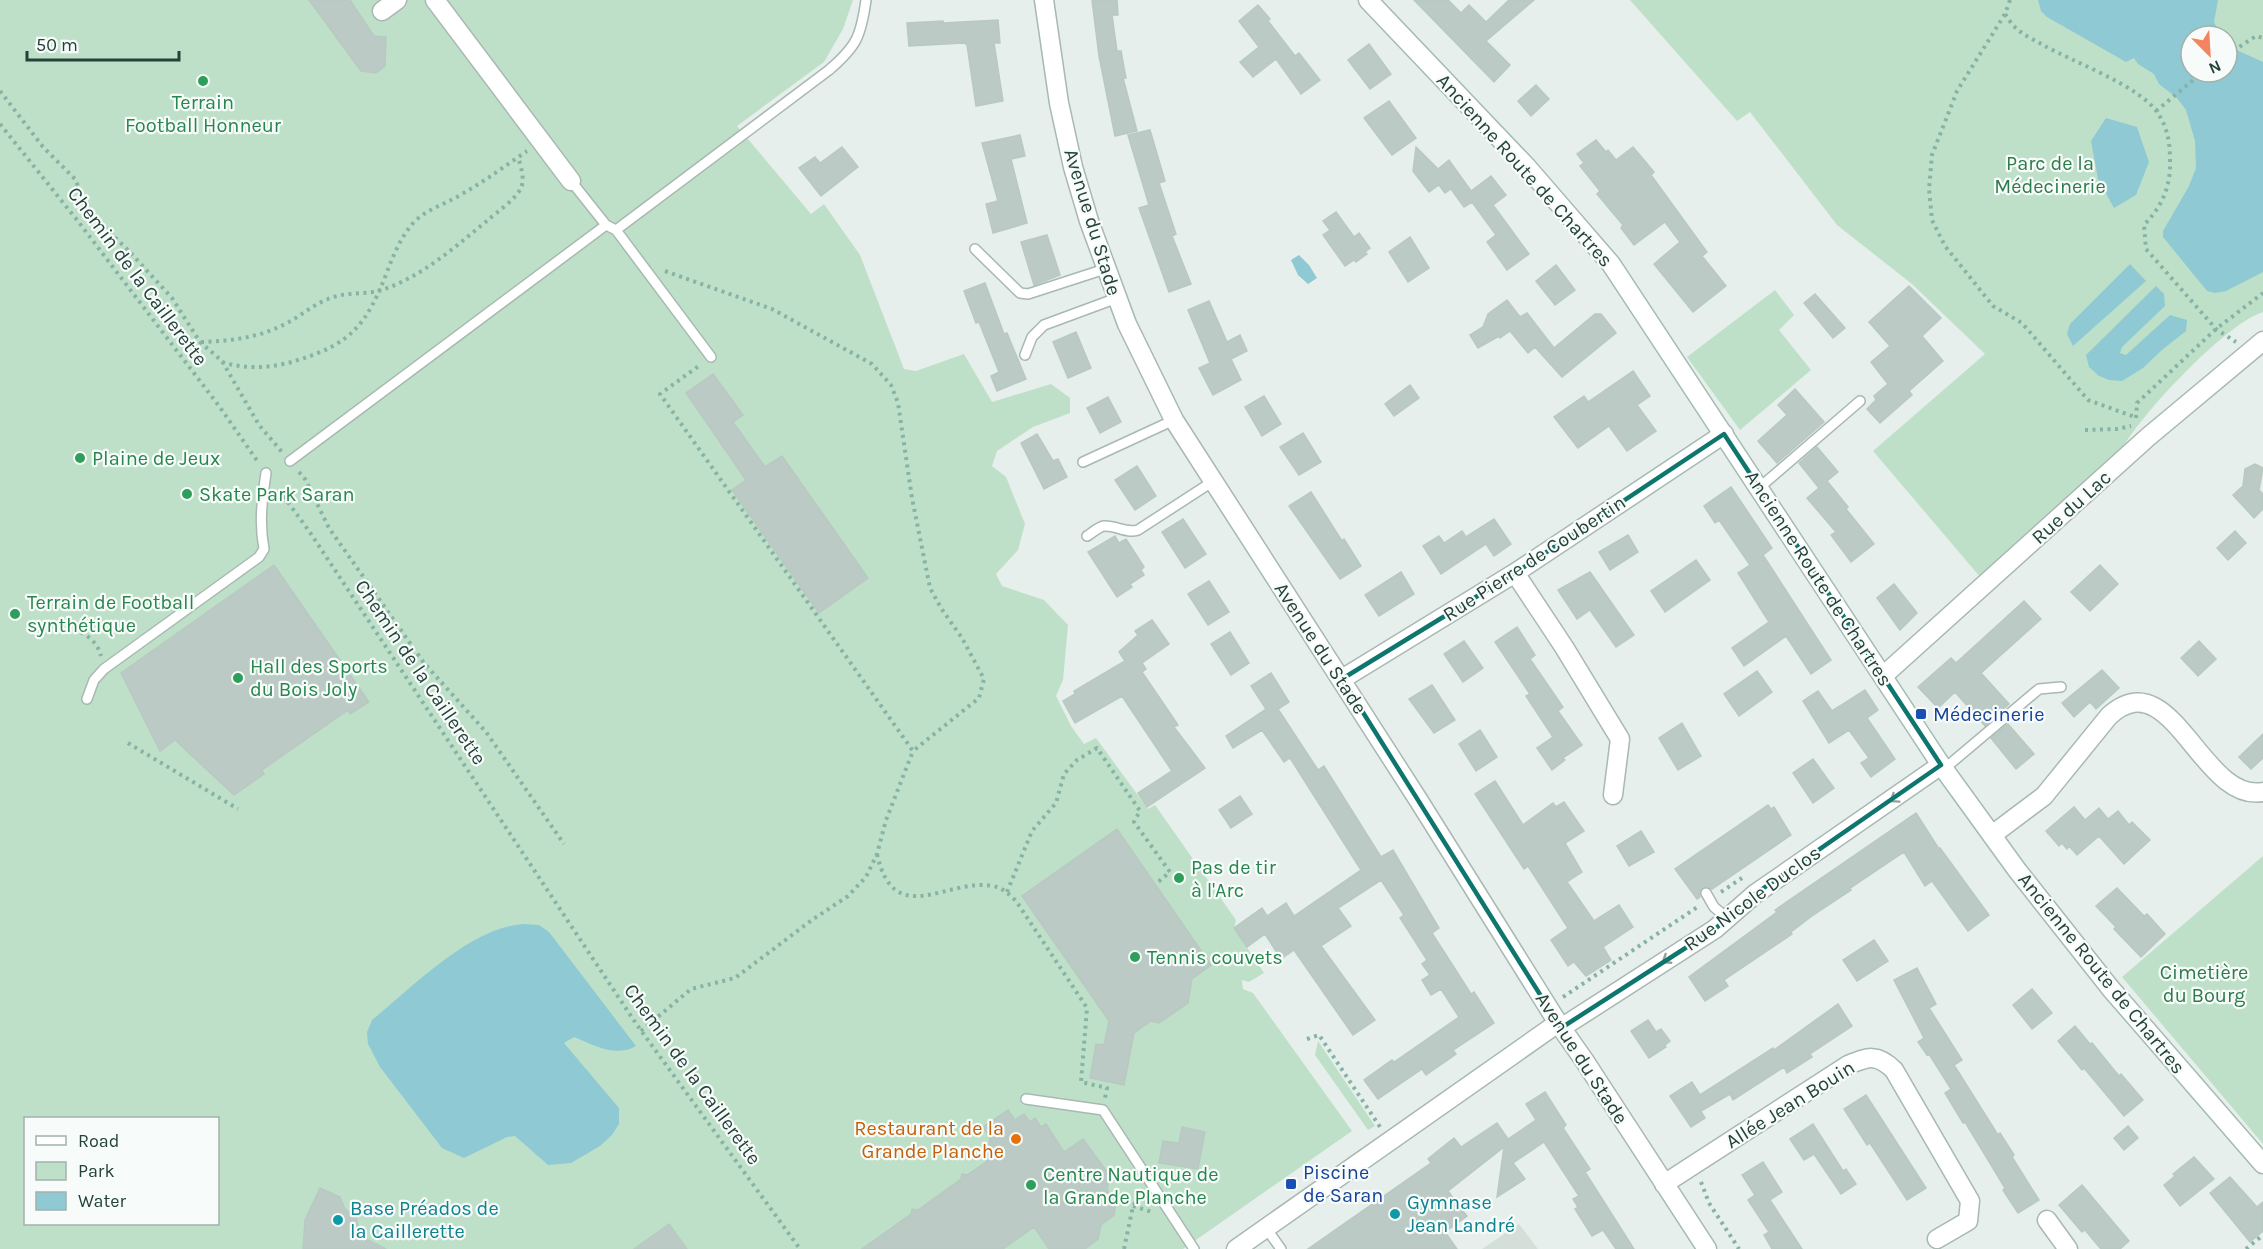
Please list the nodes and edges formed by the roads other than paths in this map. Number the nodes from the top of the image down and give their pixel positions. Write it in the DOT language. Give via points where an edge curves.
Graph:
graph roads {
  1 [pos="435,0"];
  2 [pos="866,0"];
  3 [pos="1044,0"];
  4 [pos="1368,0"];
  5 [pos="571,181"];
  6 [pos="606,225"];
  7 [pos="616,230"];
  8 [pos="975,249"];
  9 [pos="1105,269"];
  10 [pos="1117,298"];
  11 [pos="2263,341"];
  12 [pos="1025,355"];
  13 [pos="711,357"];
  14 [pos="1860,401"];
  15 [pos="1174,420"];
  16 [pos="1724,434"];
  17 [pos="290,461"];
  18 [pos="1083,462"];
  19 [pos="266,473"];
  20 [pos="1212,482"];
  21 [pos="1759,488"];
  22 [pos="1087,536"];
  23 [pos="1515,573"];
  24 [pos="1883,676"];
  25 [pos="1342,679"];
  26 [pos="2061,687"];
  27 [pos="87,699"];
  28 [pos="1943,767"];
  29 [pos="2263,792"];
  30 [pos="1613,795"];
  31 [pos="1992,835"];
  32 [pos="1706,893"];
  33 [pos="1727,918"];
  34 [pos="1559,1026"];
  35 [pos="1026,1099"];
  36 [pos="2263,1164"];
  37 [pos="1664,1184"];
  38 [pos="2047,1220"];
  39 [pos="1266,1228"];
  40 [pos="1937,1239"];
  41 [pos="1194,1249"];
  42 [pos="1236,1249"];
  43 [pos="1281,1249"];
  44 [pos="1707,1249"];
  45 [pos="2068,1249"];
  1 -- 5 [label="street"];
  2 -- 7 [label="lane" via="862,29 850,52"];
  3 -- 9 [label="street, Avenue du Stade" via="1071,156"];
  4 -- 16 [label="street, Ancienne Route de Chartres" via="1527,166 1611,264"];
  5 -- 6 [label="lane"];
  6 -- 7 [label="lane"];
  6 -- 17 [label="lane"];
  7 -- 13 [label="lane"];
  8 -- 9 [label="lane" via="1020,293 1028,294"];
  9 -- 10 [label="street, Avenue du Stade"];
  10 -- 12 [label="lane" via="1044,324 1032,337"];
  10 -- 15 [label="street, Avenue du Stade"];
  11 -- 24 [label="street, Rue du Lac" via="2148,437"];
  14 -- 21 [label="lane"];
  15 -- 18 [label="lane"];
  15 -- 20 [label="street, Avenue du Stade"];
  16 -- 21 [label="street, Ancienne Route de Chartres"];
  16 -- 23 [label="street, Rue Pierre de Coubertin"];
  19 -- 27 [label="lane" via="260,512 264,549 259,557 104,669 94,680"];
  20 -- 22 [label="lane" via="1138,530 1107,526"];
  20 -- 25 [label="street, Avenue du Stade"];
  21 -- 24 [label="street, Ancienne Route de Chartres"];
  23 -- 25 [label="street, Rue Pierre de Coubertin"];
  23 -- 30 [label="street" via="1620,739"];
  24 -- 28 [label="street, Ancienne Route de Chartres"];
  25 -- 34 [label="street, Avenue du Stade"];
  26 -- 28 [label="lane" via="2039,689"];
  28 -- 31 [label="street, Ancienne Route de Chartres"];
  28 -- 33 [label="street, Rue Nicole Duclos, one-way" via="1755,894"];
  29 -- 31 [label="street" via="2245,792 2227,783 2161,710 2142,702 2130,703 2109,716 2044,796"];
  31 -- 36 [label="street, Ancienne Route de Chartres" via="2111,989"];
  32 -- 33 [label="lane"];
  33 -- 34 [label="street, Rue Nicole Duclos, one-way"];
  34 -- 37 [label="street, Avenue du Stade"];
  34 -- 39 [label="street, Rue Nicole Duclos"];
  35 -- 41 [label="lane" via="1103,1110"];
  37 -- 40 [label="street, Allée Jean Bouin" via="1848,1065 1879,1058 1894,1070 1970,1201 1968,1221"];
  37 -- 44 [label="street, Avenue du Stade"];
  38 -- 45 [label="street"];
  39 -- 42 [label="street, Rue Nicole Duclos"];
  39 -- 43 [label="lane"];
}
